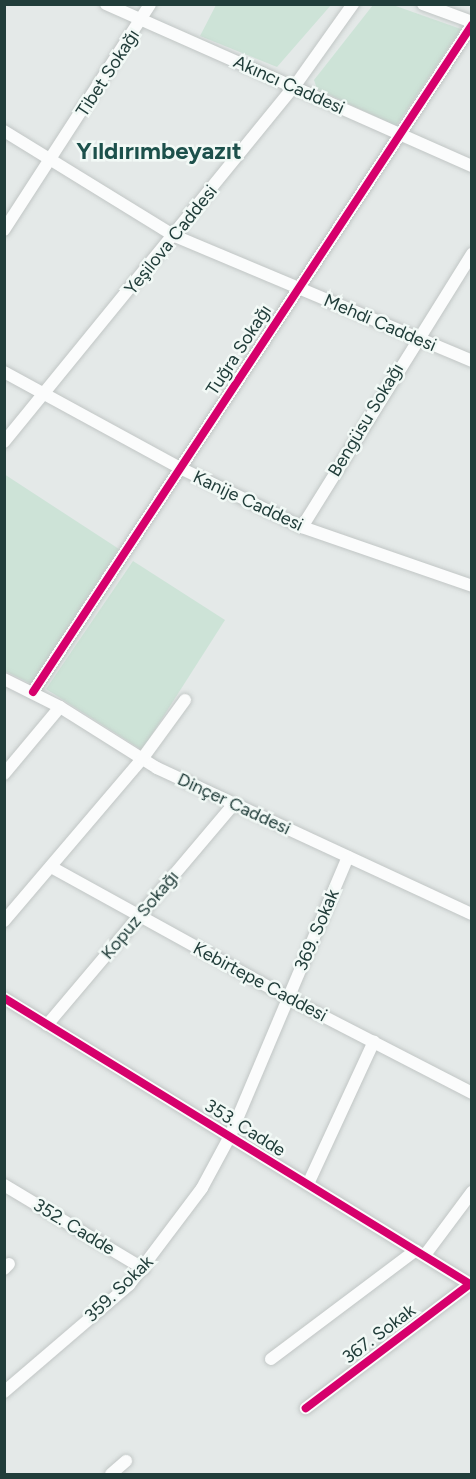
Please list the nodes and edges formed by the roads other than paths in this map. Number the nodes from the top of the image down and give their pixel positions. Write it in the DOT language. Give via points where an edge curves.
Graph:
graph roads {
  1 [pos="106,4"];
  2 [pos="150,4"];
  3 [pos="353,4"];
  4 [pos="423,4"];
  5 [pos="142,20"];
  6 [pos="471,23"];
  7 [pos="294,87"];
  8 [pos="4,131"];
  9 [pos="398,135"];
  10 [pos="51,161"];
  11 [pos="471,166"];
  12 [pos="4,231"];
  13 [pos="175,236"];
  14 [pos="471,254"];
  15 [pos="297,288"];
  16 [pos="416,338"];
  17 [pos="471,361"];
  18 [pos="4,372"];
  19 [pos="45,394"];
  20 [pos="4,442"];
  21 [pos="180,468"];
  22 [pos="302,527"];
  23 [pos="471,586"];
  24 [pos="4,679"];
  25 [pos="33,692"];
  26 [pos="185,700"];
  27 [pos="60,707"];
  28 [pos="142,759"];
  29 [pos="4,774"];
  30 [pos="232,805"];
  31 [pos="348,857"];
  32 [pos="51,867"];
  33 [pos="471,914"];
  34 [pos="139,916"];
  35 [pos="4,921"];
  36 [pos="4,998"];
  37 [pos="288,998"];
  38 [pos="47,1025"];
  39 [pos="374,1041"];
  40 [pos="471,1093"];
  41 [pos="230,1136"];
  42 [pos="308,1184"];
  43 [pos="4,1185"];
  44 [pos="471,1192"];
  45 [pos="420,1253"];
  46 [pos="144,1269"];
  47 [pos="470,1284"];
  48 [pos="271,1359"];
  49 [pos="7,1386"];
  50 [pos="306,1408"];
  51 [pos="126,1461"];
  52 [pos="111,1474"];
  1 -- 5 [label="street, Akıncı Caddesi"];
  2 -- 5 [label="street, Tibet Sokağı"];
  3 -- 7 [label="street, Yeşilova Caddesi"];
  4 -- 6 [label="street"];
  5 -- 7 [label="street, Akıncı Caddesi"];
  5 -- 10 [label="street, Tibet Sokağı"];
  6 -- 9 [label="street, Tuğra Sokağı"];
  7 -- 9 [label="street, Akıncı Caddesi"];
  7 -- 13 [label="street, Yeşilova Caddesi"];
  8 -- 10 [label="street, Mehdi Caddesi"];
  9 -- 11 [label="street, Akıncı Caddesi"];
  9 -- 15 [label="street, Tuğra Sokağı"];
  10 -- 12 [label="street, Tibet Sokağı"];
  10 -- 13 [label="street, Mehdi Caddesi"];
  13 -- 15 [label="street, Mehdi Caddesi"];
  13 -- 19 [label="street, Yeşilova Caddesi"];
  14 -- 16 [label="street, Bengüsu Sokağı"];
  15 -- 16 [label="street, Mehdi Caddesi"];
  15 -- 21 [label="street, Tuğra Sokağı"];
  16 -- 17 [label="street, Mehdi Caddesi"];
  16 -- 22 [label="street, Bengüsu Sokağı"];
  18 -- 19 [label="street, Kanije Caddesi"];
  19 -- 20 [label="street, Yeşilova Caddesi"];
  19 -- 21 [label="street, Kanije Caddesi"];
  21 -- 22 [label="street, Kanije Caddesi"];
  21 -- 25 [label="street, Tuğra Sokağı"];
  22 -- 23 [label="street, Kanije Caddesi"];
  24 -- 25 [label="street, Dinçer Caddesi"];
  25 -- 27 [label="street, Dinçer Caddesi"];
  26 -- 28 [label="street"];
  27 -- 28 [label="street, Dinçer Caddesi"];
  27 -- 29 [label="street"];
  28 -- 30 [label="street, Dinçer Caddesi"];
  28 -- 32 [label="street"];
  30 -- 31 [label="street, Dinçer Caddesi"];
  30 -- 34 [label="street, Kopuz Sokağı"];
  31 -- 33 [label="street, Dinçer Caddesi"];
  31 -- 37 [label="street, 369. Sokak"];
  32 -- 34 [label="street, Kebirtepe Caddesi"];
  32 -- 35 [label="street"];
  34 -- 37 [label="street, Kebirtepe Caddesi"];
  34 -- 38 [label="street, Kopuz Sokağı"];
  36 -- 38 [label="street, 353. Cadde"];
  37 -- 39 [label="street, Kebirtepe Caddesi"];
  37 -- 41 [label="street, 369. Sokak"];
  38 -- 41 [label="street, 353. Cadde"];
  39 -- 40 [label="street, Kebirtepe Caddesi"];
  39 -- 42 [label="street"];
  41 -- 42 [label="street, 353. Cadde"];
  41 -- 46 [label="street, 359. Sokak" via="202,1188"];
  42 -- 45 [label="street, 353. Cadde"];
  43 -- 46 [label="street, 352. Cadde"];
  44 -- 45 [label="street"];
  45 -- 47 [label="street, 353. Cadde"];
  45 -- 48 [label="street"];
  46 -- 49 [label="street, 359. Sokak"];
  47 -- 50 [label="street, 367. Sokak"];
  51 -- 52 [label="street"];
}
